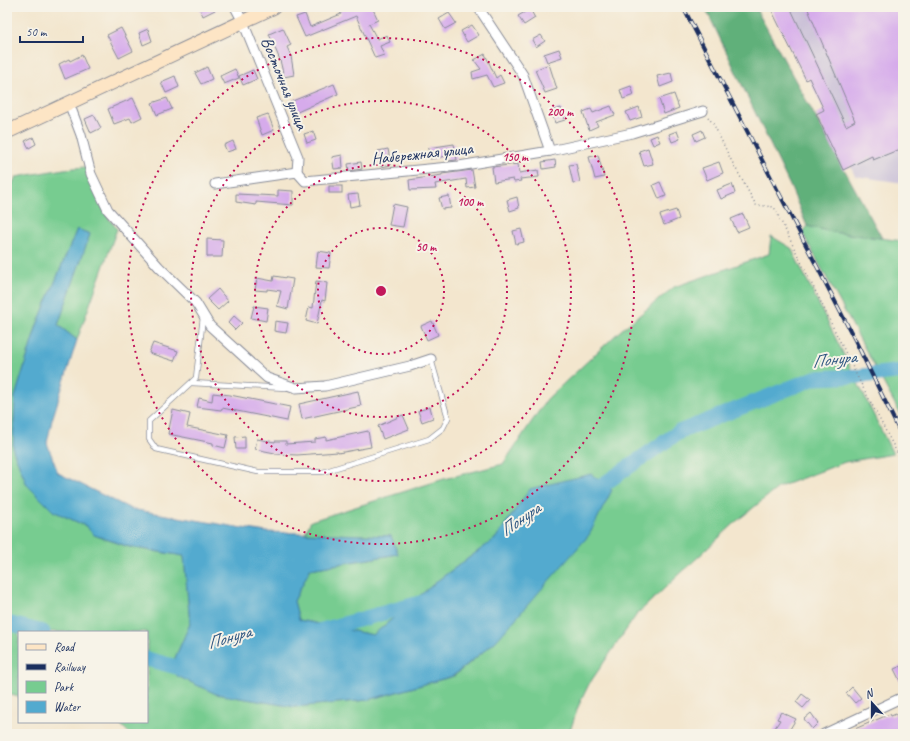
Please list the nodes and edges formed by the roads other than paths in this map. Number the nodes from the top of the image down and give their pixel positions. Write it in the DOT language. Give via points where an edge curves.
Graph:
graph roads {
  1 [pos="235,7"];
  2 [pos="274,7"];
  3 [pos="478,7"];
  4 [pos="243,22"];
  5 [pos="69,103"];
  6 [pos="703,111"];
  7 [pos="7,132"];
  8 [pos="550,151"];
  9 [pos="297,172"];
  10 [pos="215,184"];
  11 [pos="204,315"];
  12 [pos="431,359"];
  13 [pos="192,382"];
  14 [pos="296,388"];
  15 [pos="903,696"];
  16 [pos="824,734"];
  1 -- 4 [label="street, Восточная улица"];
  2 -- 4 [label="main road"];
  3 -- 8 [label="street" via="523,75"];
  4 -- 5 [label="main road"];
  4 -- 9 [label="street, Восточная улица" via="298,157"];
  5 -- 7 [label="main road"];
  5 -- 11 [label="street" via="91,174 108,210 159,267 196,303"];
  6 -- 8 [label="street, Набережная улица" via="632,133"];
  8 -- 9 [label="street, Набережная улица" via="459,166 305,181"];
  9 -- 10 [label="street"];
  11 -- 13 [label="lane" via="196,378"];
  11 -- 14 [label="street" via="210,326 267,378"];
  12 -- 13 [label="lane" via="448,418 443,428 429,438 323,472 258,472 156,449 150,439 149,421"];
  12 -- 14 [label="street" via="325,386"];
  13 -- 14 [label="lane"];
  15 -- 16 [label="street"];
}
